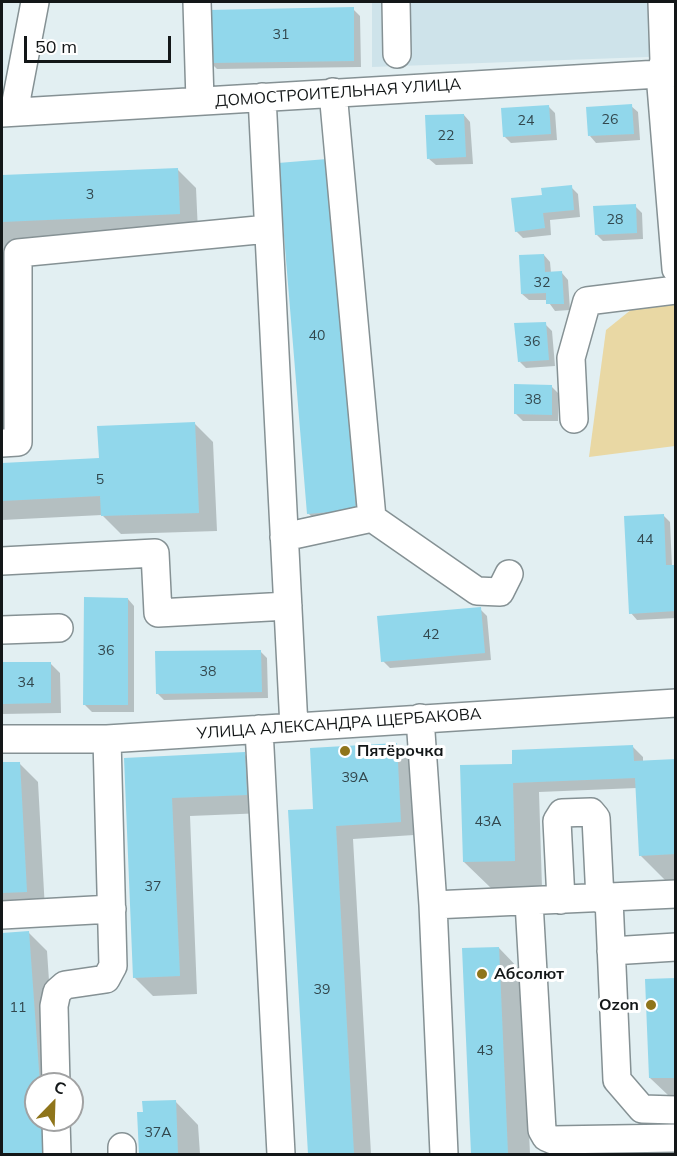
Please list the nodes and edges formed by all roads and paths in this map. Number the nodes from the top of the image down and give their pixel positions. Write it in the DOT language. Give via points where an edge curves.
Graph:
graph roads {
  1 [pos="35,2"];
  2 [pos="197,2"];
  3 [pos="396,2"];
  4 [pos="662,2"];
  5 [pos="397,54"];
  6 [pos="668,74"];
  7 [pos="333,92"];
  8 [pos="262,98"];
  9 [pos="200,101"];
  10 [pos="8,112"];
  11 [pos="268,229"];
  12 [pos="675,269"];
  13 [pos="675,290"];
  14 [pos="574,419"];
  15 [pos="2,443"];
  16 [pos="372,518"];
  17 [pos="284,537"];
  18 [pos="2,561"];
  19 [pos="508,574"];
  20 [pos="288,606"];
  21 [pos="59,628"];
  22 [pos="2,630"];
  23 [pos="675,703"];
  24 [pos="420,718"];
  25 [pos="294,727"];
  26 [pos="259,729"];
  27 [pos="2,739"];
  28 [pos="107,739"];
  29 [pos="675,894"];
  30 [pos="604,899"];
  31 [pos="561,900"];
  32 [pos="529,902"];
  33 [pos="433,905"];
  34 [pos="112,909"];
  35 [pos="2,915"];
  36 [pos="675,947"];
  37 [pos="611,951"];
  38 [pos="56,1072"];
  39 [pos="675,1110"];
  40 [pos="56,1132"];
  41 [pos="675,1138"];
  42 [pos="57,1155"];
  43 [pos="281,1155"];
  44 [pos="444,1155"];
  1 -- 10 [label="street"];
  2 -- 9 [label="street"];
  3 -- 5 [label="street"];
  4 -- 6 [label="street"];
  6 -- 7 [label="street, ДОМОСТРОИТЕЛЬНАЯ УЛИЦА"];
  6 -- 12 [label="street"];
  7 -- 8 [label="street, ДОМОСТРОИТЕЛЬНАЯ УЛИЦА"];
  7 -- 16 [label="street"];
  8 -- 9 [label="street, ДОМОСТРОИТЕЛЬНАЯ УЛИЦА"];
  8 -- 11 [label="street"];
  9 -- 10 [label="street, ДОМОСТРОИТЕЛЬНАЯ УЛИЦА"];
  11 -- 15 [label="street" via="18,253 18,442"];
  11 -- 17 [label="street"];
  13 -- 14 [label="street" via="587,301 571,358"];
  16 -- 17 [label="street"];
  16 -- 19 [label="street" via="477,591 500,592"];
  17 -- 20 [label="street"];
  18 -- 20 [label="street" via="155,554 158,613"];
  20 -- 25 [label="street"];
  21 -- 22 [label="street"];
  23 -- 24 [label="street, УЛИЦА АЛЕКСАНДРА ЩЕРБАКОВА"];
  24 -- 25 [label="street, УЛИЦА АЛЕКСАНДРА ЩЕРБАКОВА"];
  24 -- 33 [label="street"];
  25 -- 26 [label="street, УЛИЦА АЛЕКСАНДРА ЩЕРБАКОВА"];
  26 -- 28 [label="street, УЛИЦА АЛЕКСАНДРА ЩЕРБАКОВА"];
  26 -- 43 [label="street"];
  27 -- 28 [label="street, УЛИЦА АЛЕКСАНДРА ЩЕРБАКОВА"];
  28 -- 34 [label="street"];
  29 -- 30 [label="street"];
  30 -- 31 [label="street"];
  30 -- 31 [label="street" via="596,818 591,812 562,813 557,821"];
  30 -- 37 [label="street"];
  31 -- 32 [label="street"];
  32 -- 33 [label="street"];
  32 -- 41 [label="street" via="542,1130 546,1137"];
  33 -- 44 [label="street"];
  34 -- 35 [label="street"];
  34 -- 38 [label="street" via="113,966 106,979 65,985 57,992"];
  36 -- 37 [label="street"];
  37 -- 39 [label="street" via="617,1080 642,1109"];
  40 -- 42 [label="street"];
}
